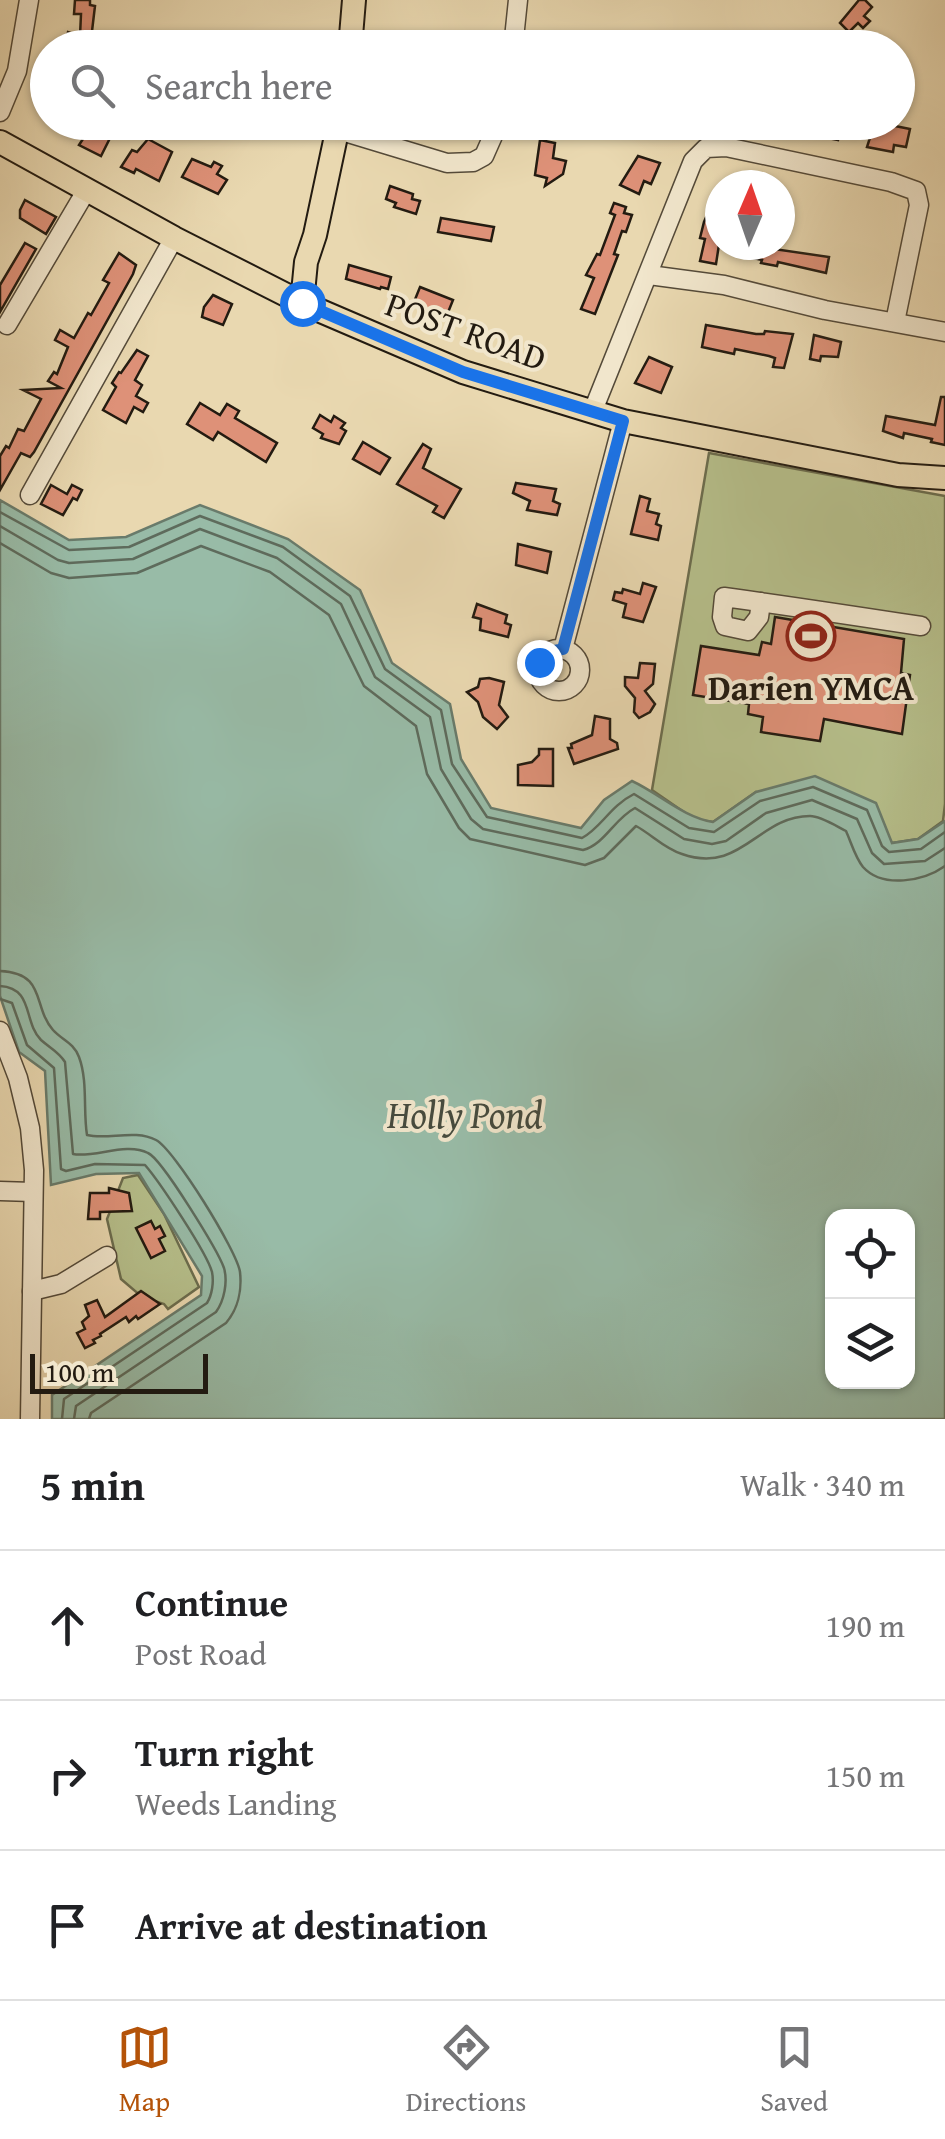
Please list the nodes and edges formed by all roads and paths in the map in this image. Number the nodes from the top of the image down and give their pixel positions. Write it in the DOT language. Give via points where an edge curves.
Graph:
graph roads {
  1 [pos="29,0"];
  2 [pos="354,0"];
  3 [pos="518,0"];
  4 [pos="352,30"];
  5 [pos="515,30"];
  6 [pos="0,112"];
  7 [pos="335,140"];
  8 [pos="382,140"];
  9 [pos="492,140"];
  10 [pos="0,142"];
  11 [pos="86,191"];
  12 [pos="174,238"];
  13 [pos="306,262"];
  14 [pos="649,275"];
  15 [pos="274,288"];
  16 [pos="302,303"];
  17 [pos="895,322"];
  18 [pos="7,325"];
  19 [pos="945,332"];
  20 [pos="592,413"];
  21 [pos="623,421"];
  22 [pos="945,478"];
  23 [pos="30,496"];
  24 [pos="761,602"];
  25 [pos="921,626"];
  26 [pos="563,649"];
  27 [pos="0,1031"];
  28 [pos="0,1191"];
  29 [pos="33,1192"];
  30 [pos="108,1256"];
  31 [pos="32,1291"];
  32 [pos="30,1419"];
  1 -- 6 [label="street" via="17,72"];
  2 -- 4 [label="main road"];
  3 -- 5 [label="street"];
  7 -- 13 [label="main road"];
  8 -- 9 [label="street" via="460,165 484,156"];
  10 -- 11 [label="main road, POST ROAD"];
  11 -- 12 [label="main road, POST ROAD"];
  11 -- 18 [label="street"];
  12 -- 15 [label="main road, POST ROAD"];
  12 -- 23 [label="street"];
  13 -- 15 [label="main road"];
  13 -- 16 [label="main road"];
  14 -- 17 [label="street"];
  14 -- 17 [label="street" via="693,161 706,148 726,147 916,191 919,205"];
  14 -- 20 [label="street"];
  15 -- 16 [label="main road, POST ROAD"];
  16 -- 20 [label="main road, POST ROAD" via="463,372"];
  17 -- 19 [label="street"];
  20 -- 21 [label="main road, POST ROAD"];
  21 -- 22 [label="main road, POST ROAD" via="898,475"];
  21 -- 26 [label="street"];
  24 -- 24 [label="street" via="724,596 726,626 748,631"];
  24 -- 25 [label="street"];
  27 -- 29 [label="street" via="30,1128"];
  28 -- 29 [label="street"];
  29 -- 31 [label="street"];
  30 -- 31 [label="street" via="60,1284"];
  31 -- 32 [label="street"];
}
